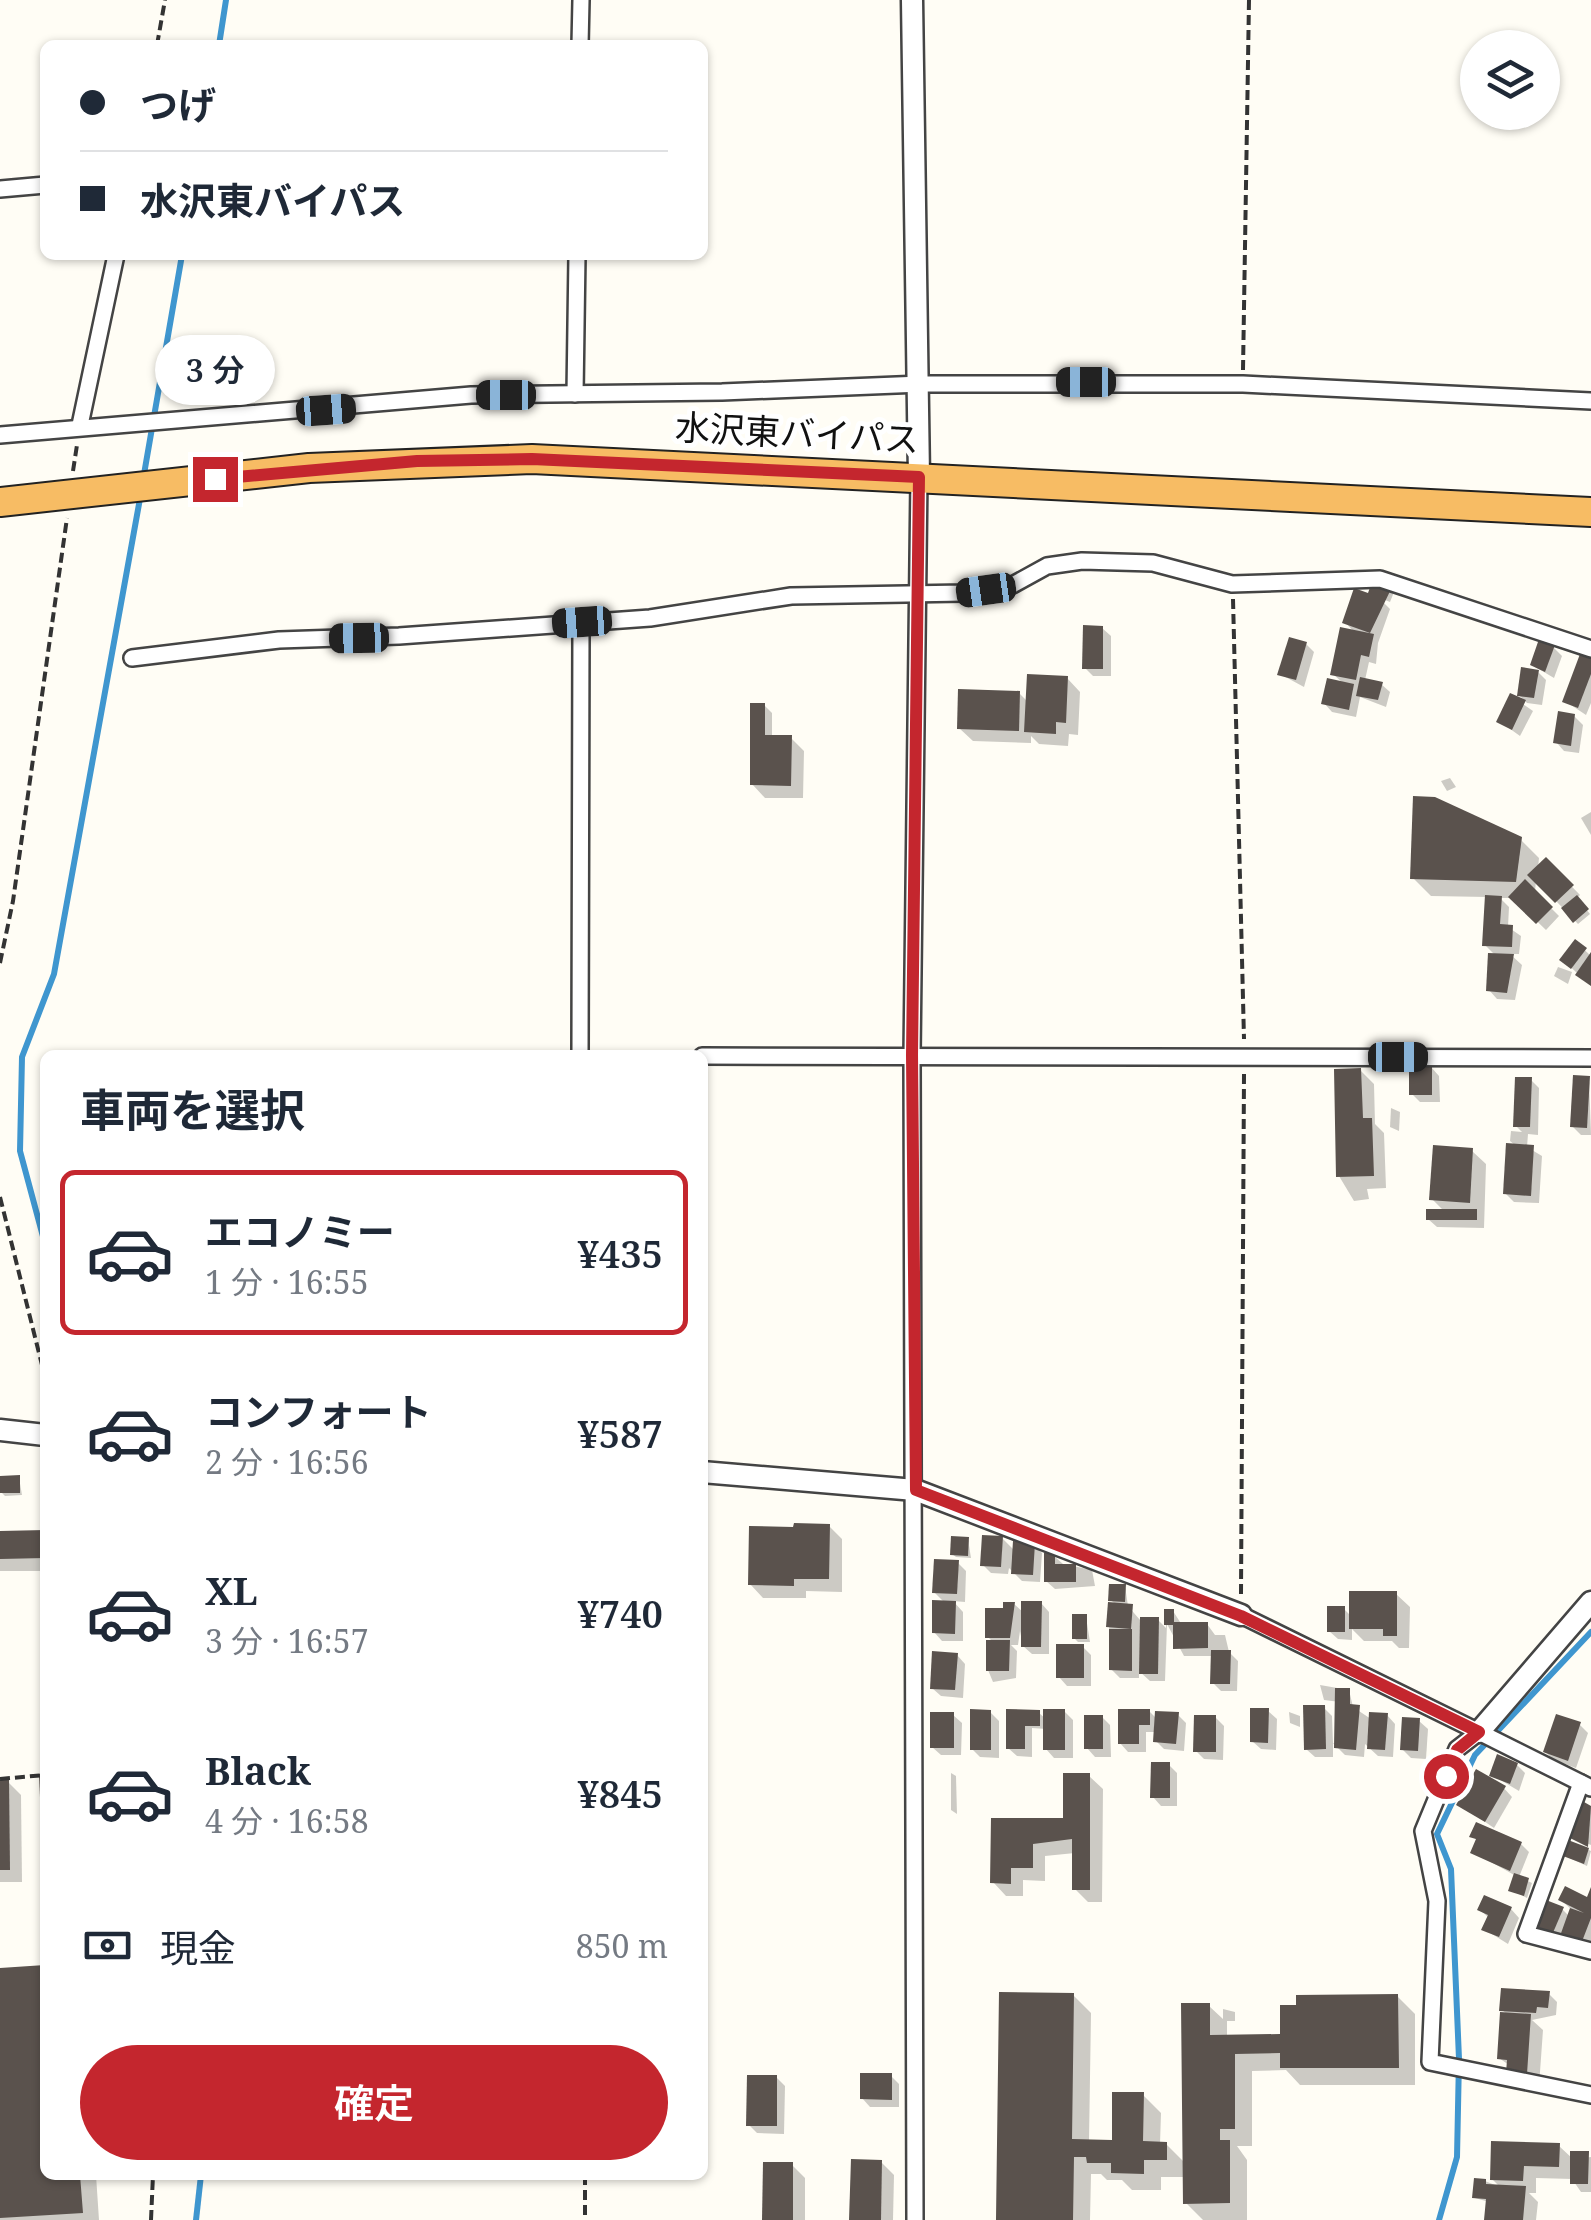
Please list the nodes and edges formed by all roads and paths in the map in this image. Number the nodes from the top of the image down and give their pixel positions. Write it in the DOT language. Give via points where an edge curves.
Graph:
graph roads {
  1 [pos="165,0"];
  2 [pos="581,0"];
  3 [pos="912,0"];
  4 [pos="1249,0"];
  5 [pos="157,40"];
  6 [pos="580,40"];
  7 [pos="40,185"];
  8 [pos="0,189"];
  9 [pos="115,260"];
  10 [pos="576,260"];
  11 [pos="921,384"];
  12 [pos="1243,384"];
  13 [pos="574,394"];
  14 [pos="1591,401"];
  15 [pos="80,425"];
  16 [pos="0,435"];
  17 [pos="919,477"];
  18 [pos="71,494"];
  19 [pos="0,502"];
  20 [pos="1591,512"];
  21 [pos="1232,584"];
  22 [pos="920,594"];
  23 [pos="582,622"];
  24 [pos="1591,649"];
  25 [pos="132,658"];
  26 [pos="0,964"];
  27 [pos="580,1050"];
  28 [pos="912,1055"];
  29 [pos="708,1056"];
  30 [pos="1244,1056"];
  31 [pos="1591,1058"];
  32 [pos="0,1197"];
  33 [pos="40,1356"];
  34 [pos="0,1430"];
  35 [pos="40,1435"];
  36 [pos="708,1473"];
  37 [pos="916,1490"];
  38 [pos="1591,1602"];
  39 [pos="1241,1616"];
  40 [pos="1479,1732"];
  41 [pos="40,1775"];
  42 [pos="0,1779"];
  43 [pos="1586,1786"];
  44 [pos="1591,1951"];
  45 [pos="1591,2095"];
  46 [pos="153,2180"];
  47 [pos="585,2180"];
  48 [pos="151,2220"];
  49 [pos="586,2220"];
  50 [pos="915,2220"];
  1 -- 5 [label="path"];
  2 -- 6 [label="street"];
  3 -- 11 [label="street"];
  4 -- 12 [label="path"];
  7 -- 8 [label="street"];
  9 -- 15 [label="street"];
  10 -- 13 [label="street"];
  11 -- 12 [label="street"];
  11 -- 13 [label="street"];
  11 -- 17 [label="street"];
  12 -- 14 [label="street"];
  13 -- 15 [label="street" via="471,395"];
  15 -- 16 [label="street"];
  15 -- 18 [label="path"];
  17 -- 18 [label="highway, 水沢東バイパス" via="532,459 345,466"];
  17 -- 20 [label="highway, 水沢東バイパス"];
  17 -- 22 [label="street"];
  18 -- 19 [label="highway, 水沢東バイパス"];
  18 -- 26 [label="path"];
  21 -- 22 [label="street" via="1154,563 1082,561 1047,566 1007,588"];
  21 -- 24 [label="street" via="1380,578"];
  21 -- 30 [label="path"];
  22 -- 23 [label="street" via="791,596"];
  22 -- 28 [label="street"];
  23 -- 25 [label="street" via="279,640"];
  23 -- 27 [label="street"];
  28 -- 29 [label="street"];
  28 -- 30 [label="street"];
  28 -- 37 [label="street"];
  30 -- 31 [label="street"];
  30 -- 39 [label="path"];
  32 -- 33 [label="path"];
  34 -- 35 [label="street"];
  36 -- 37 [label="street"];
  37 -- 39 [label="street"];
  37 -- 50 [label="street"];
  38 -- 40 [label="street"];
  39 -- 40 [label="street"];
  40 -- 43 [label="street"];
  40 -- 45 [label="street" via="1457,1750 1423,1830 1437,1900 1430,2062"];
  41 -- 42 [label="path"];
  43 -- 44 [label="street" via="1526,1934"];
  46 -- 48 [label="path"];
  47 -- 49 [label="path"];
}
